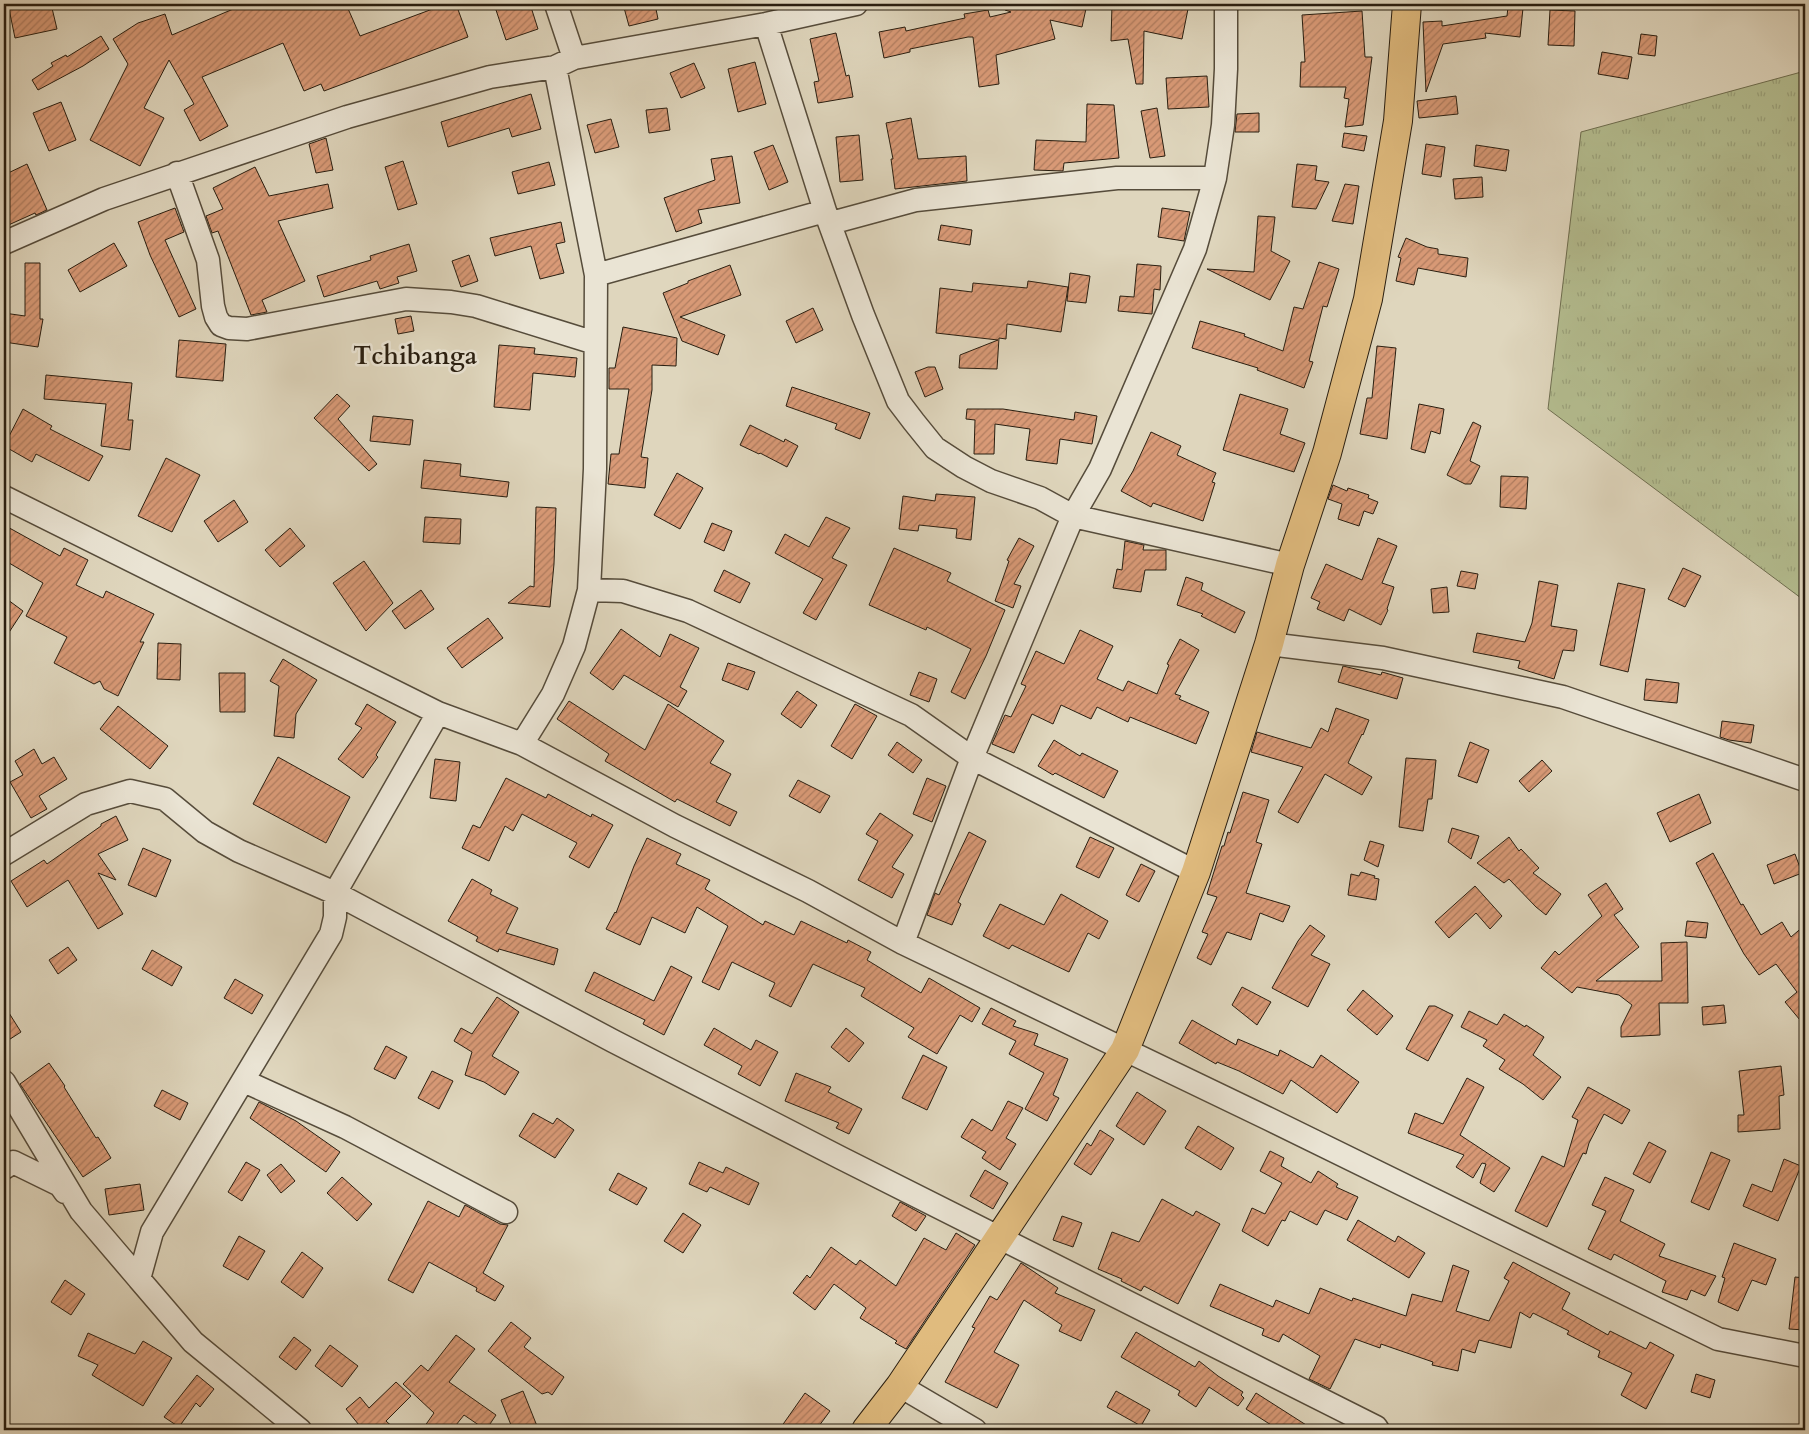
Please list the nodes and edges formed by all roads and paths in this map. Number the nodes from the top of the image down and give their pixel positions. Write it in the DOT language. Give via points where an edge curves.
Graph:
graph roads {
  1 [pos="556,4"];
  2 [pos="856,4"];
  3 [pos="1226,4"];
  4 [pos="1407,4"];
  5 [pos="766,24"];
  6 [pos="565,62"];
  7 [pos="177,173"];
  8 [pos="1215,178"];
  9 [pos="828,217"];
  10 [pos="4,243"];
  11 [pos="596,275"];
  12 [pos="596,343"];
  13 [pos="4,496"];
  14 [pos="1073,516"];
  15 [pos="1290,565"];
  16 [pos="588,590"];
  17 [pos="1269,644"];
  18 [pos="438,713"];
  19 [pos="522,744"];
  20 [pos="972,758"];
  21 [pos="1805,780"];
  22 [pos="4,854"];
  23 [pos="1196,872"];
  24 [pos="335,893"];
  25 [pos="903,942"];
  26 [pos="1125,1050"];
  27 [pos="244,1080"];
  28 [pos="4,1082"];
  29 [pos="4,1168"];
  30 [pos="81,1211"];
  31 [pos="506,1212"];
  32 [pos="999,1238"];
  33 [pos="139,1279"];
  34 [pos="1805,1356"];
  35 [pos="900,1386"];
  36 [pos="300,1430"];
  37 [pos="866,1430"];
  38 [pos="975,1430"];
  39 [pos="1378,1430"];
  1 -- 6 [label="street"];
  2 -- 5 [label="street"];
  3 -- 8 [label="street" via="1226,69"];
  4 -- 15 [label="main road" via="1398,121 1368,299 1327,453"];
  5 -- 6 [label="street"];
  5 -- 9 [label="street"];
  6 -- 7 [label="street" via="490,76 347,117"];
  6 -- 11 [label="street"];
  7 -- 10 [label="street" via="104,199"];
  7 -- 12 [label="street" via="208,260 213,306 221,325 247,329 406,299 476,306"];
  8 -- 9 [label="street" via="1117,178 926,199"];
  8 -- 14 [label="street" via="1191,257 1100,469"];
  9 -- 11 [label="street"];
  9 -- 14 [label="street" via="898,401 935,448 964,468 1040,498"];
  11 -- 12 [label="street"];
  12 -- 16 [label="street" via="595,470"];
  13 -- 18 [label="street"];
  14 -- 15 [label="street"];
  14 -- 20 [label="street"];
  15 -- 17 [label="main road"];
  16 -- 19 [label="street" via="574,646 553,694"];
  16 -- 20 [label="street" via="623,591 688,611 911,716"];
  17 -- 21 [label="street" via="1383,658 1563,697"];
  17 -- 23 [label="main road"];
  18 -- 19 [label="street"];
  18 -- 24 [label="street"];
  19 -- 25 [label="street"];
  20 -- 23 [label="street"];
  20 -- 25 [label="street"];
  22 -- 24 [label="street" via="86,804 130,791 165,798 222,842"];
  23 -- 26 [label="main road"];
  24 -- 27 [label="street" via="331,934"];
  24 -- 32 [label="street" via="613,1041"];
  25 -- 26 [label="street"];
  26 -- 32 [label="main road"];
  26 -- 34 [label="street" via="1718,1339"];
  27 -- 31 [label="street" via="344,1127"];
  27 -- 33 [label="street" via="152,1232"];
  28 -- 30 [label="street"];
  29 -- 30 [label="street" via="13,1162 60,1185"];
  30 -- 33 [label="street"];
  32 -- 35 [label="main road"];
  32 -- 39 [label="street"];
  33 -- 36 [label="street" via="193,1342"];
  35 -- 37 [label="main road"];
  35 -- 38 [label="street"];
}
